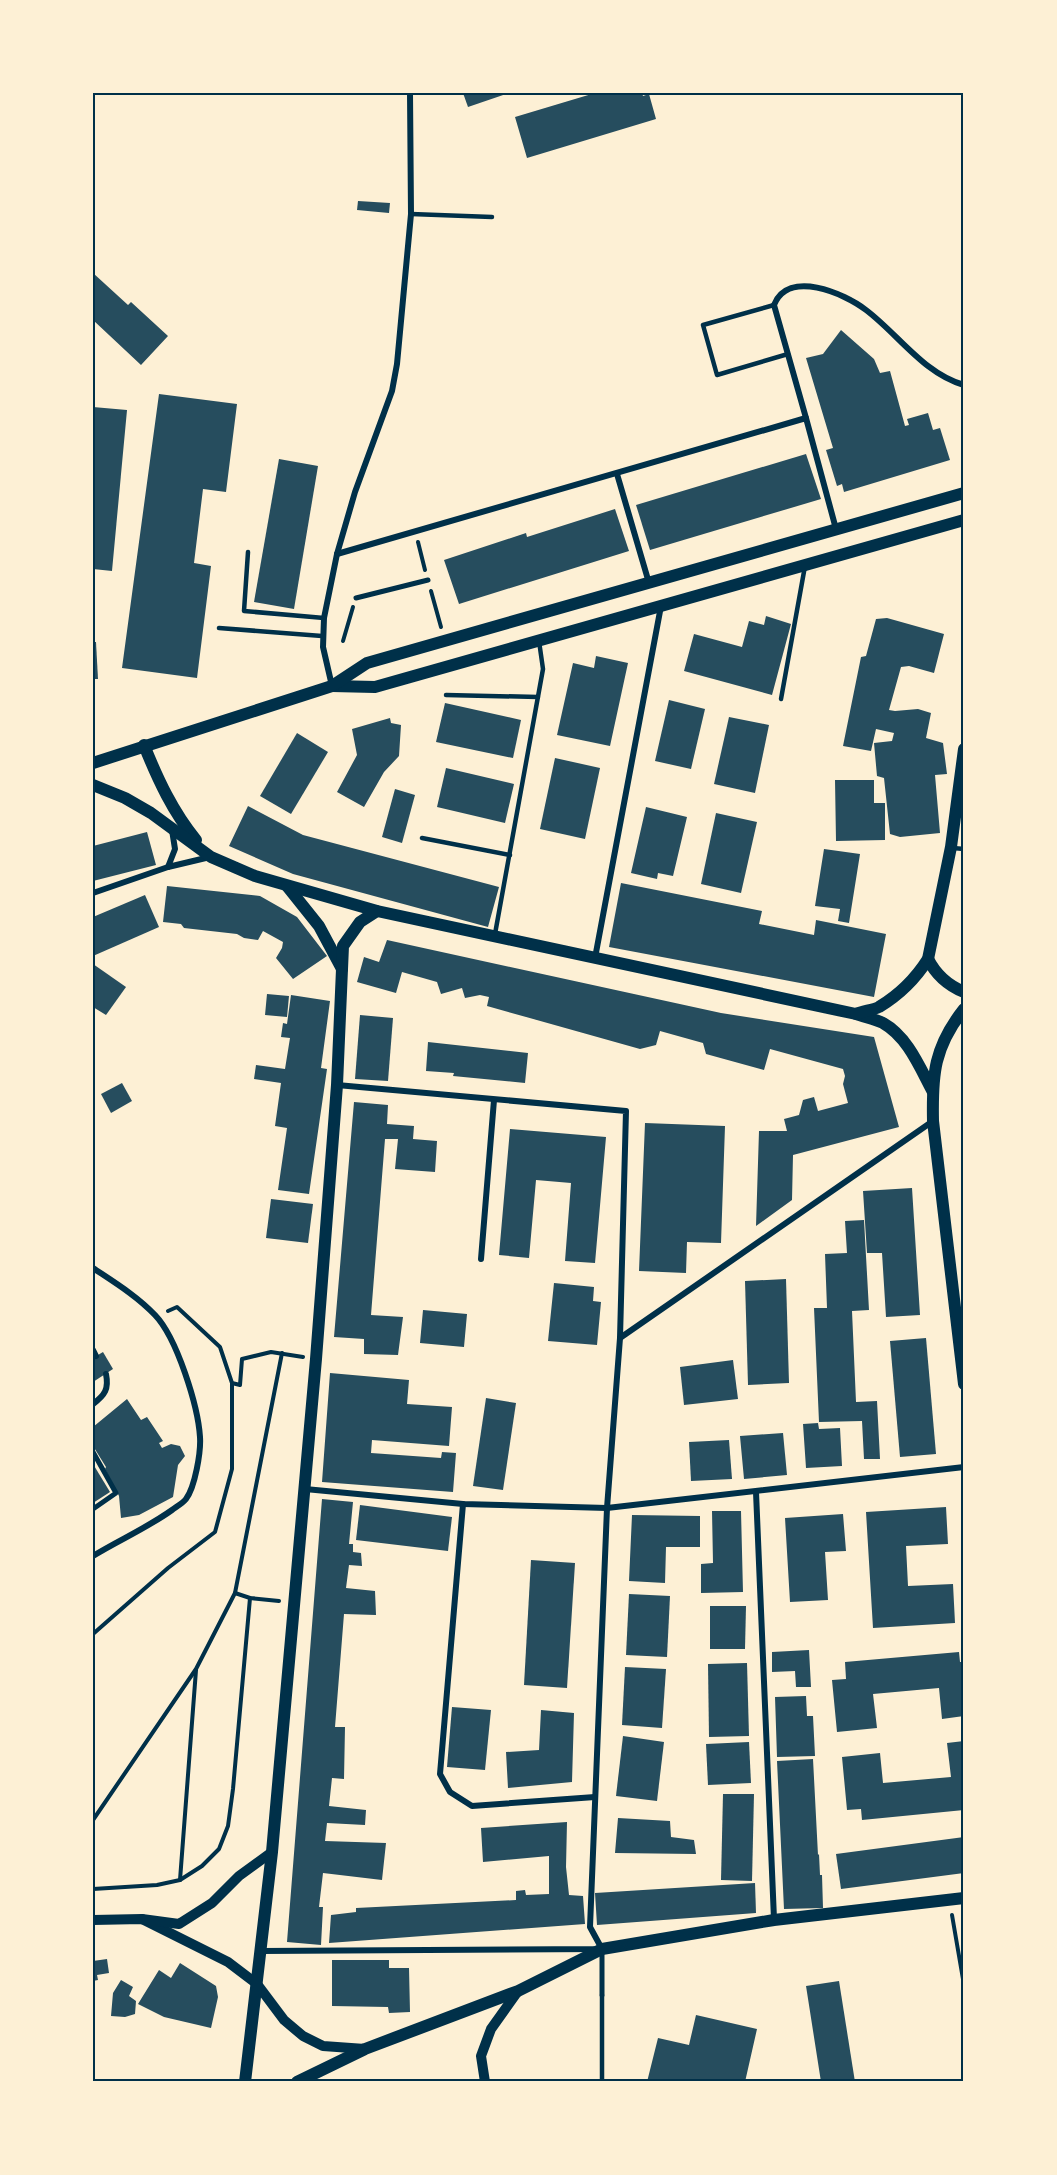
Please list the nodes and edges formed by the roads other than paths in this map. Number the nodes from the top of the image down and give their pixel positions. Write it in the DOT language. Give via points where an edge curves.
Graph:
graph roads {
  1 [pos="410,93"];
  2 [pos="411,214"];
  3 [pos="492,217"];
  4 [pos="774,304"];
  5 [pos="788,354"];
  6 [pos="964,385"];
  7 [pos="806,418"];
  8 [pos="616,474"];
  9 [pos="964,493"];
  10 [pos="964,519"];
  11 [pos="837,531"];
  12 [pos="248,552"];
  13 [pos="338,554"];
  14 [pos="806,564"];
  15 [pos="428,580"];
  16 [pos="649,584"];
  17 [pos="356,598"];
  18 [pos="661,606"];
  19 [pos="324,618"];
  20 [pos="219,627"];
  21 [pos="322,636"];
  22 [pos="538,641"];
  23 [pos="332,686"];
  24 [pos="446,695"];
  25 [pos="538,697"];
  26 [pos="781,699"];
  27 [pos="144,745"];
  28 [pos="964,749"];
  29 [pos="93,763"];
  30 [pos="93,785"];
  31 [pos="171,827"];
  32 [pos="422,838"];
  33 [pos="951,848"];
  34 [pos="964,849"];
  35 [pos="510,855"];
  36 [pos="211,857"];
  37 [pos="168,867"];
  38 [pos="286,886"];
  39 [pos="93,893"];
  40 [pos="377,911"];
  41 [pos="495,937"];
  42 [pos="595,959"];
  43 [pos="928,959"];
  44 [pos="342,970"];
  45 [pos="964,992"];
  46 [pos="964,1009"];
  47 [pos="856,1014"];
  48 [pos="337,1085"];
  49 [pos="933,1092"];
  50 [pos="494,1100"];
  51 [pos="933,1121"];
  52 [pos="481,1259"];
  53 [pos="93,1268"];
  54 [pos="620,1338"];
  55 [pos="106,1374"];
  56 [pos="964,1384"];
  57 [pos="93,1404"];
  58 [pos="93,1452"];
  59 [pos="964,1467"];
  60 [pos="304,1489"];
  61 [pos="756,1492"];
  62 [pos="464,1504"];
  63 [pos="607,1508"];
  64 [pos="93,1509"];
  65 [pos="93,1556"];
  66 [pos="595,1797"];
  67 [pos="272,1852"];
  68 [pos="964,1898"];
  69 [pos="142,1919"];
  70 [pos="93,1920"];
  71 [pos="774,1920"];
  72 [pos="602,1949"];
  73 [pos="261,1951"];
  74 [pos="257,1984"];
  75 [pos="518,1991"];
  76 [pos="602,1995"];
  77 [pos="365,2049"];
  78 [pos="245,2082"];
  79 [pos="297,2082"];
  80 [pos="485,2082"];
  81 [pos="602,2082"];
  1 -- 2 [label="street"];
  2 -- 3 [label="lane"];
  2 -- 13 [label="street" via="392,391 355,492"];
  4 -- 5 [label="street"];
  4 -- 5 [label="lane" via="703,325 711,355 717,375"];
  4 -- 6 [label="street" via="781,292 801,285 841,296 866,309 938,372"];
  5 -- 7 [label="street"];
  7 -- 8 [label="street"];
  7 -- 11 [label="street"];
  8 -- 13 [label="street"];
  8 -- 16 [label="street"];
  9 -- 11 [label="main road"];
  10 -- 14 [label="main road"];
  11 -- 16 [label="main road"];
  12 -- 19 [label="lane" via="243,611"];
  13 -- 19 [label="street"];
  14 -- 18 [label="main road"];
  14 -- 26 [label="lane"];
  15 -- 17 [label="street"];
  16 -- 23 [label="main road" via="367,663"];
  18 -- 22 [label="main road"];
  18 -- 42 [label="street"];
  19 -- 21 [label="street"];
  20 -- 21 [label="lane"];
  21 -- 23 [label="street"];
  22 -- 23 [label="main road" via="375,687"];
  22 -- 25 [label="lane" via="543,669"];
  23 -- 27 [label="main road"];
  24 -- 25 [label="lane"];
  25 -- 35 [label="lane"];
  27 -- 29 [label="main road"];
  27 -- 36 [label="main road" via="168,800"];
  28 -- 33 [label="main road"];
  30 -- 31 [label="main road" via="125,798"];
  31 -- 36 [label="main road"];
  31 -- 37 [label="street" via="175,849"];
  32 -- 35 [label="lane"];
  33 -- 34 [label="lane"];
  33 -- 43 [label="main road"];
  35 -- 41 [label="lane"];
  36 -- 37 [label="street"];
  36 -- 38 [label="main road"];
  37 -- 39 [label="street"];
  38 -- 40 [label="main road"];
  38 -- 44 [label="main road" via="319,926"];
  40 -- 41 [label="main road"];
  40 -- 44 [label="main road" via="360,922 343,946"];
  41 -- 42 [label="main road"];
  42 -- 47 [label="main road"];
  43 -- 45 [label="main road" via="934,972"];
  43 -- 47 [label="main road" via="909,984 878,1007"];
  44 -- 48 [label="main road"];
  46 -- 49 [label="main road" via="939,1049"];
  47 -- 49 [label="main road" via="895,1032 910,1049"];
  48 -- 50 [label="street"];
  48 -- 60 [label="main road"];
  49 -- 51 [label="main road"];
  50 -- 52 [label="street"];
  50 -- 54 [label="street" via="626,1112"];
  51 -- 54 [label="street"];
  51 -- 56 [label="main road"];
  53 -- 65 [label="street" via="156,1316 176,1351 191,1391 200,1439 196,1476 186,1500"];
  54 -- 63 [label="street"];
  55 -- 57 [label="street" via="108,1384 103,1396"];
  58 -- 64 [label="street" via="116,1493"];
  59 -- 61 [label="street"];
  60 -- 62 [label="street"];
  60 -- 67 [label="main road"];
  61 -- 63 [label="street"];
  61 -- 71 [label="street"];
  62 -- 63 [label="street"];
  62 -- 66 [label="street" via="440,1774 450,1792 472,1806"];
  63 -- 66 [label="street"];
  66 -- 72 [label="street" via="590,1927"];
  67 -- 69 [label="street" via="239,1876 212,1903 179,1924"];
  67 -- 73 [label="main road"];
  68 -- 71 [label="main road"];
  69 -- 70 [label="street"];
  69 -- 74 [label="street" via="228,1962"];
  71 -- 72 [label="main road"];
  72 -- 73 [label="street"];
  72 -- 75 [label="main road"];
  72 -- 76 [label="street"];
  73 -- 74 [label="main road"];
  74 -- 77 [label="street" via="284,2020 303,2036 323,2046"];
  74 -- 78 [label="main road"];
  75 -- 77 [label="main road"];
  75 -- 80 [label="street" via="491,2029 481,2056"];
  76 -- 81 [label="lane"];
  77 -- 79 [label="main road"];
}
